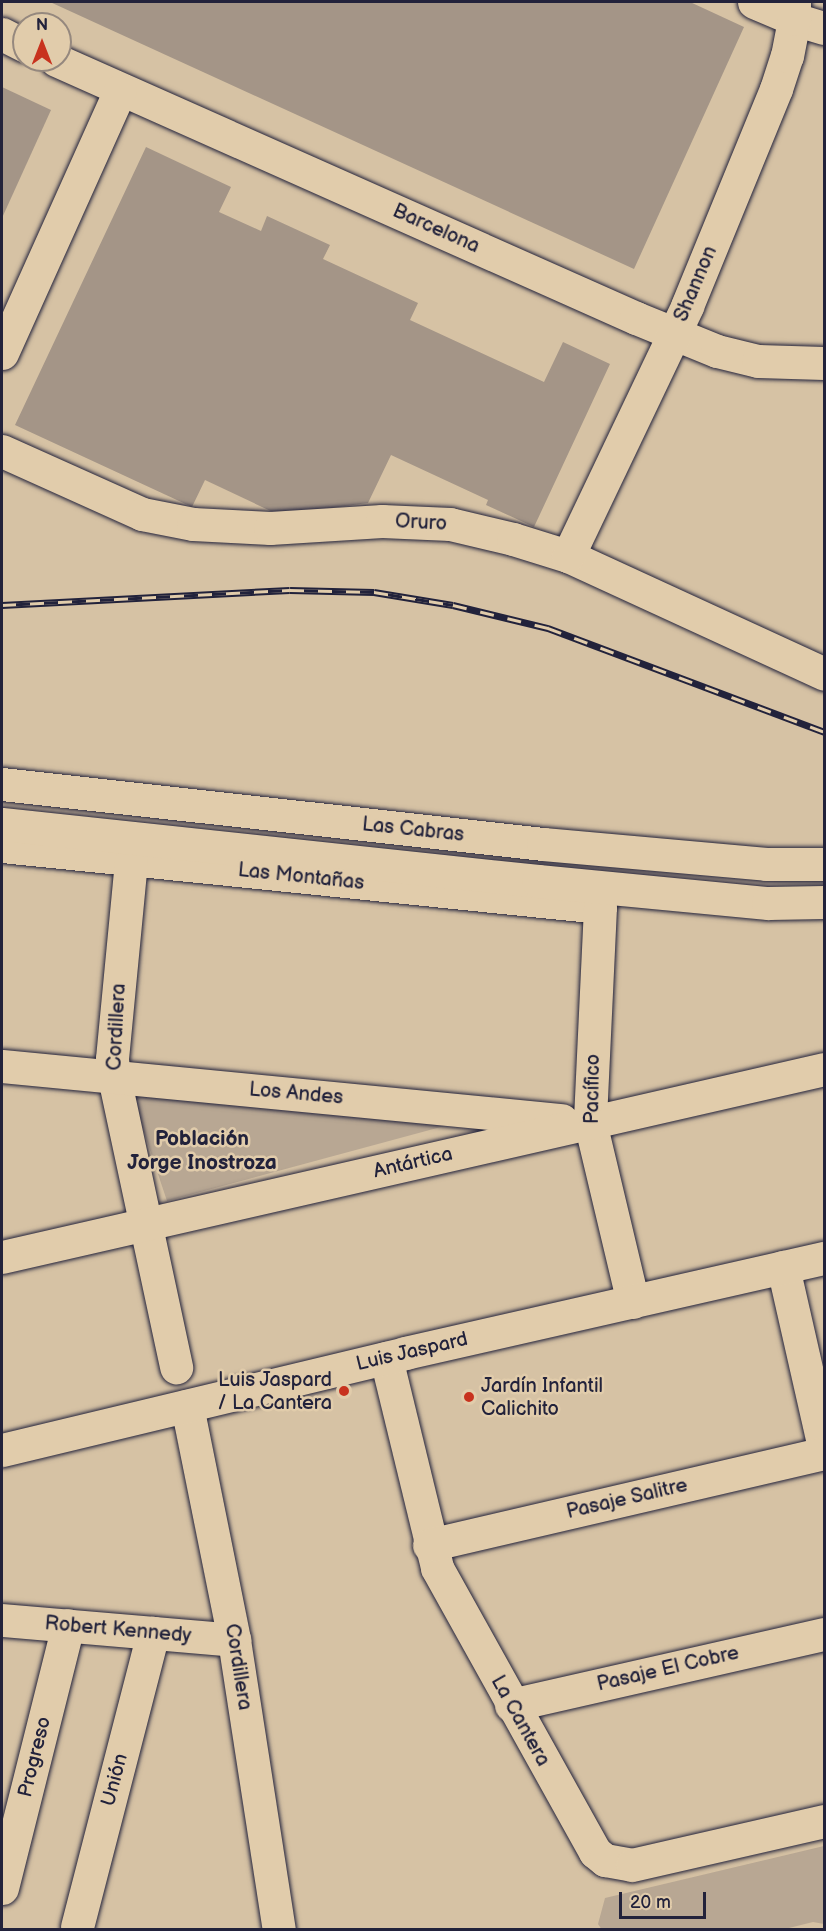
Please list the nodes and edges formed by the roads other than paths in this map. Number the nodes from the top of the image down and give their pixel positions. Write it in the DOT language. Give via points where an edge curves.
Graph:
graph roads {
  1 [pos="754,2"];
  2 [pos="804,16"];
  3 [pos="72,68"];
  4 [pos="120,90"];
  5 [pos="675,333"];
  6 [pos="2,353"];
  7 [pos="825,363"];
  8 [pos="2,451"];
  9 [pos="568,556"];
  10 [pos="825,674"];
  11 [pos="2,784"];
  12 [pos="2,824"];
  13 [pos="2,846"];
  14 [pos="131,861"];
  15 [pos="825,864"];
  16 [pos="825,902"];
  17 [pos="600,907"];
  18 [pos="2,1066"];
  19 [pos="825,1069"];
  20 [pos="114,1077"];
  21 [pos="590,1122"];
  22 [pos="146,1225"];
  23 [pos="2,1257"];
  24 [pos="825,1258"];
  25 [pos="783,1267"];
  26 [pos="633,1302"];
  27 [pos="386,1358"];
  28 [pos="176,1367"];
  29 [pos="187,1406"];
  30 [pos="825,1447"];
  31 [pos="2,1450"];
  32 [pos="825,1454"];
  33 [pos="429,1545"];
  34 [pos="2,1620"];
  35 [pos="68,1625"];
  36 [pos="153,1633"];
  37 [pos="825,1634"];
  38 [pos="234,1641"];
  39 [pos="511,1704"];
  40 [pos="825,1821"];
  41 [pos="2,1888"];
  42 [pos="77,1927"];
  43 [pos="279,1929"];
  1 -- 2 [label="street"];
  2 -- 5 [label="street, Shannon"];
  3 -- 4 [label="street, Barcelona"];
  4 -- 5 [label="street, Barcelona"];
  4 -- 6 [label="street"];
  5 -- 7 [label="street, Barcelona" via="717,351 758,361"];
  5 -- 9 [label="street, Shannon"];
  8 -- 9 [label="street, Oruro" via="142,514 192,524 270,528 382,521 450,524"];
  9 -- 10 [label="street, Oruro"];
  11 -- 15 [label="street, Las Cabras" via="543,844 766,864"];
  12 -- 16 [label="street, Las Cabras" via="768,903"];
  13 -- 14 [label="street, Las Montañas"];
  14 -- 17 [label="street, Las Montañas"];
  14 -- 20 [label="street, Cordillera" via="112,1059"];
  17 -- 21 [label="street, Pacífico"];
  18 -- 20 [label="street, Los Andes"];
  19 -- 21 [label="street, Antártica"];
  20 -- 21 [label="street, Los Andes"];
  20 -- 22 [label="street, Cordillera"];
  21 -- 22 [label="street, Antártica"];
  21 -- 26 [label="street, Pacífico"];
  22 -- 23 [label="street, Antártica"];
  22 -- 28 [label="street, Cordillera"];
  24 -- 25 [label="street, Luis Jaspard"];
  25 -- 26 [label="street, Luis Jaspard"];
  25 -- 30 [label="street"];
  26 -- 27 [label="street, Luis Jaspard"];
  27 -- 29 [label="street, Luis Jaspard"];
  27 -- 33 [label="street, La Cantera"];
  29 -- 31 [label="street, Luis Jaspard"];
  29 -- 38 [label="street, Cordillera"];
  32 -- 33 [label="street, Pasaje Salitre"];
  33 -- 39 [label="street, La Cantera" via="448,1592"];
  34 -- 35 [label="street, Robert Kennedy"];
  35 -- 36 [label="street, Robert Kennedy"];
  35 -- 41 [label="street, Progreso"];
  36 -- 38 [label="street, Robert Kennedy"];
  36 -- 42 [label="street, Unión"];
  37 -- 39 [label="street, Pasaje El Cobre"];
  38 -- 43 [label="street, Cordillera"];
  39 -- 40 [label="street, La Cantera" via="586,1841 605,1860 632,1865"];
}
